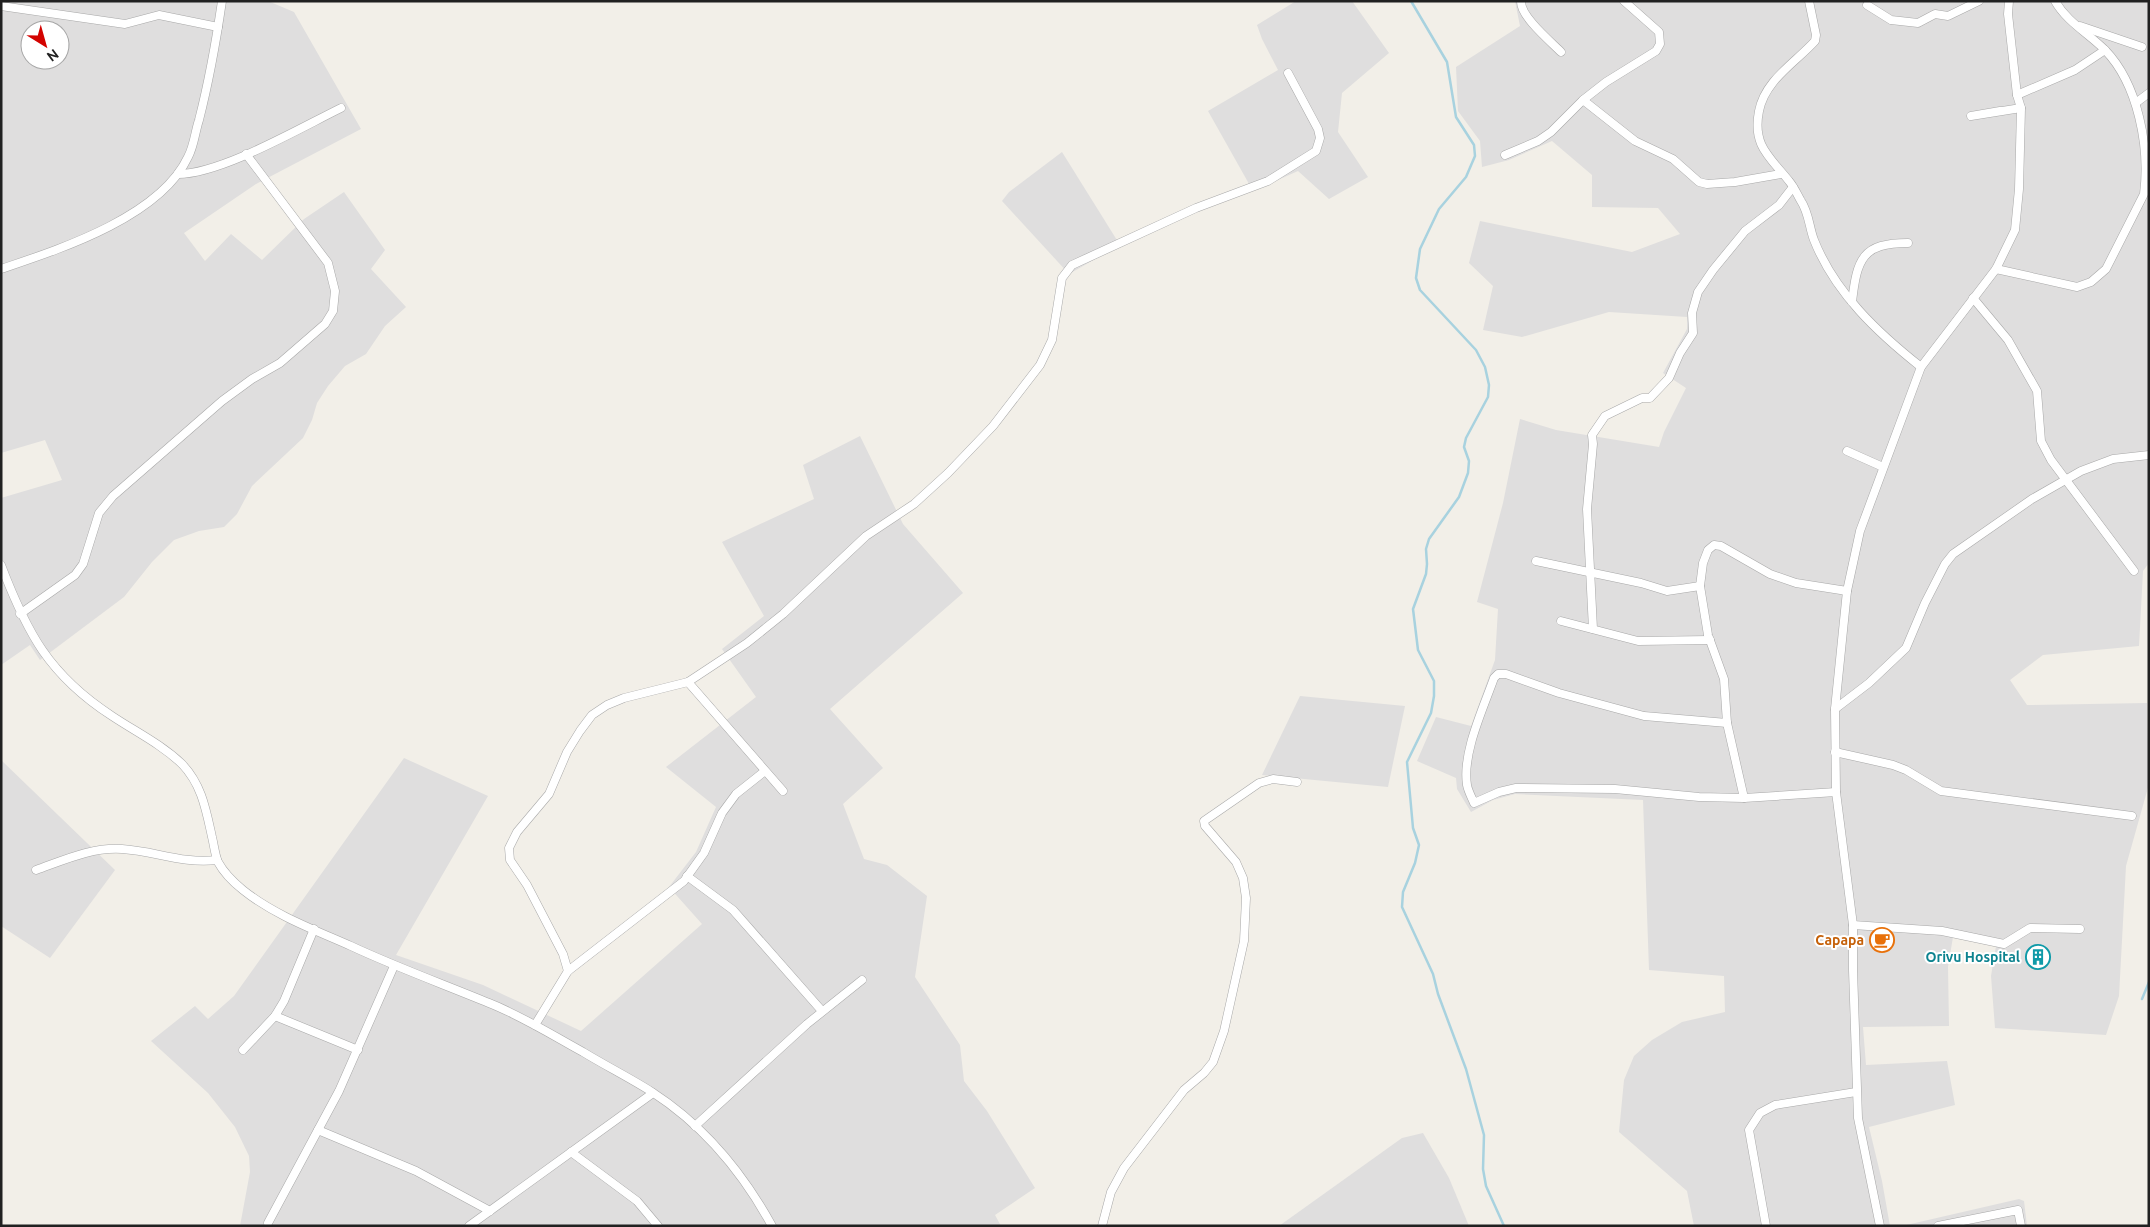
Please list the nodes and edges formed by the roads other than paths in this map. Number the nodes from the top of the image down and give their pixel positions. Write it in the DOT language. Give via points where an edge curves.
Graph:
graph roads {
  1 [pos="222,1"];
  2 [pos="1521,1"];
  3 [pos="1624,1"];
  4 [pos="1809,1"];
  5 [pos="1979,1"];
  6 [pos="2009,1"];
  7 [pos="2055,1"];
  8 [pos="33,5"];
  9 [pos="1867,5"];
  10 [pos="1,6"];
  11 [pos="2076,24"];
  12 [pos="218,27"];
  13 [pos="2142,47"];
  14 [pos="2105,50"];
  15 [pos="1561,52"];
  16 [pos="1288,74"];
  17 [pos="2149,93"];
  18 [pos="2017,95"];
  19 [pos="1583,100"];
  20 [pos="2137,102"];
  21 [pos="341,108"];
  22 [pos="2021,108"];
  23 [pos="2000,111"];
  24 [pos="246,154"];
  25 [pos="1505,155"];
  26 [pos="178,174"];
  27 [pos="1781,174"];
  28 [pos="2148,184"];
  29 [pos="1793,186"];
  30 [pos="1908,243"];
  31 [pos="1,269"];
  32 [pos="1996,269"];
  33 [pos="1973,298"];
  34 [pos="1852,302"];
  35 [pos="1921,367"];
  36 [pos="1847,451"];
  37 [pos="2149,455"];
  38 [pos="1884,467"];
  39 [pos="2065,480"];
  40 [pos="1536,562"];
  41 [pos="1,565"];
  42 [pos="2134,570"];
  43 [pos="1590,572"];
  44 [pos="1700,586"];
  45 [pos="1847,591"];
  46 [pos="20,614"];
  47 [pos="1561,621"];
  48 [pos="1593,629"];
  49 [pos="1710,640"];
  50 [pos="688,682"];
  51 [pos="1835,709"];
  52 [pos="1727,723"];
  53 [pos="1835,752"];
  54 [pos="765,770"];
  55 [pos="1298,782"];
  56 [pos="783,791"];
  57 [pos="1836,792"];
  58 [pos="1744,798"];
  59 [pos="2132,816"];
  60 [pos="217,860"];
  61 [pos="36,870"];
  62 [pos="687,876"];
  63 [pos="1853,925"];
  64 [pos="314,929"];
  65 [pos="2080,929"];
  66 [pos="394,966"];
  67 [pos="568,971"];
  68 [pos="862,980"];
  69 [pos="822,1012"];
  70 [pos="275,1016"];
  71 [pos="535,1024"];
  72 [pos="243,1050"];
  73 [pos="358,1050"];
  74 [pos="1856,1092"];
  75 [pos="653,1093"];
  76 [pos="695,1126"];
  77 [pos="318,1130"];
  78 [pos="571,1152"];
  79 [pos="490,1211"];
  80 [pos="268,1223"];
  81 [pos="469,1226"];
  82 [pos="658,1226"];
  83 [pos="772,1226"];
  84 [pos="1102,1226"];
  85 [pos="1766,1226"];
  86 [pos="1880,1226"];
  87 [pos="1938,1226"];
  88 [pos="2021,1226"];
  1 -- 12 [label="street"];
  2 -- 15 [label="street" via="1525,14"];
  3 -- 19 [label="street" via="1659,32 1660,44 1656,51"];
  4 -- 27 [label="street" via="1815,41 1768,89 1759,113 1760,142"];
  5 -- 9 [label="street" via="1948,16 1935,14 1918,24 1891,20"];
  6 -- 18 [label="street"];
  7 -- 11 [label="street" via="2064,15"];
  8 -- 10 [label="street"];
  8 -- 12 [label="street" via="125,24 159,15"];
  11 -- 13 [label="street"];
  11 -- 14 [label="street"];
  12 -- 26 [label="street" via="211,75 189,156"];
  14 -- 18 [label="street" via="2075,70"];
  14 -- 20 [label="street"];
  16 -- 50 [label="street" via="1318,128 1320,138 1316,150 1268,181 1196,208 1072,265 1062,278 1052,340 1040,365 993,426 914,504 866,536 783,614"];
  17 -- 20 [label="street"];
  18 -- 22 [label="street"];
  19 -- 25 [label="street" via="1551,132"];
  19 -- 27 [label="street" via="1635,141 1673,159 1699,182 1735,182"];
  20 -- 28 [label="street" via="2147,152"];
  21 -- 24 [label="street"];
  22 -- 23 [label="street" via="1971,116"];
  22 -- 32 [label="street" via="2015,230"];
  24 -- 26 [label="street" via="192,174"];
  24 -- 46 [label="street" via="328,263 334,291 332,311 325,324 280,363 252,378 222,401 113,496 99,513 83,564 75,575"];
  26 -- 31 [label="street" via="154,198 121,219 59,249"];
  27 -- 29 [label="street"];
  28 -- 32 [label="street" via="2106,269 2091,282 2077,287"];
  29 -- 34 [label="street" via="1805,207 1825,262"];
  29 -- 43 [label="street" via="1778,205 1745,231 1713,270 1696,299 1692,313 1693,334 1669,378 1650,398 1642,398 1605,416 1592,435 1586,509"];
  30 -- 34 [label="street" via="1886,243 1869,251 1855,279"];
  32 -- 33 [label="street"];
  33 -- 35 [label="street"];
  33 -- 39 [label="street" via="2008,340 2037,392 2041,441"];
  34 -- 35 [label="street" via="1875,329"];
  35 -- 38 [label="street"];
  36 -- 38 [label="street"];
  37 -- 39 [label="street" via="2113,459"];
  38 -- 45 [label="street" via="1860,531"];
  39 -- 42 [label="street"];
  39 -- 51 [label="street" via="1953,554 1925,603 1906,648"];
  40 -- 43 [label="street"];
  41 -- 46 [label="street"];
  43 -- 44 [label="street" via="1667,591"];
  43 -- 48 [label="street"];
  44 -- 45 [label="street" via="1703,563 1708,550 1714,545 1770,574"];
  44 -- 49 [label="street"];
  45 -- 51 [label="street"];
  46 -- 60 [label="street" via="61,676 112,717 162,748 195,781 204,799"];
  47 -- 48 [label="street"];
  48 -- 49 [label="street" via="1638,641"];
  49 -- 52 [label="street" via="1724,679"];
  50 -- 54 [label="street"];
  50 -- 67 [label="street" via="624,698 592,716 567,752 549,794 517,832 509,848 510,860 532,893 563,954"];
  51 -- 53 [label="street"];
  52 -- 58 [label="street"];
  52 -- 58 [label="street" via="1644,716 1498,674 1472,739 1467,787 1474,803 1516,788 1615,789"];
  53 -- 57 [label="street"];
  53 -- 59 [label="street" via="1893,765 1941,791"];
  54 -- 56 [label="street"];
  54 -- 62 [label="street" via="736,794 722,813 704,853"];
  55 -- 84 [label="street" via="1273,779 1259,783 1204,821 1236,862 1246,898 1244,941 1224,1031 1213,1062 1184,1090 1124,1168 1112,1192"];
  57 -- 58 [label="street"];
  57 -- 63 [label="street"];
  60 -- 61 [label="street" via="198,863 123,849 101,849"];
  60 -- 64 [label="street" via="228,877 244,891 274,911"];
  62 -- 67 [label="street" via="672,892"];
  62 -- 69 [label="street" via="732,910"];
  63 -- 65 [label="street" via="1942,931 2004,944 2030,928"];
  63 -- 74 [label="street"];
  64 -- 66 [label="street"];
  64 -- 70 [label="street"];
  66 -- 71 [label="street" via="491,1003"];
  66 -- 73 [label="street"];
  67 -- 71 [label="street"];
  68 -- 69 [label="street"];
  69 -- 76 [label="street"];
  70 -- 72 [label="street"];
  70 -- 73 [label="street"];
  71 -- 75 [label="street"];
  73 -- 77 [label="street"];
  74 -- 85 [label="street" via="1775,1105 1760,1113 1749,1130"];
  74 -- 86 [label="street" via="1858,1118"];
  75 -- 76 [label="street"];
  75 -- 78 [label="street"];
  76 -- 83 [label="street" via="725,1157"];
  77 -- 79 [label="street" via="416,1171"];
  77 -- 80 [label="street"];
  78 -- 79 [label="street"];
  78 -- 82 [label="street" via="637,1201"];
  79 -- 81 [label="street"];
  87 -- 88 [label="street" via="2018,1210"];
}
